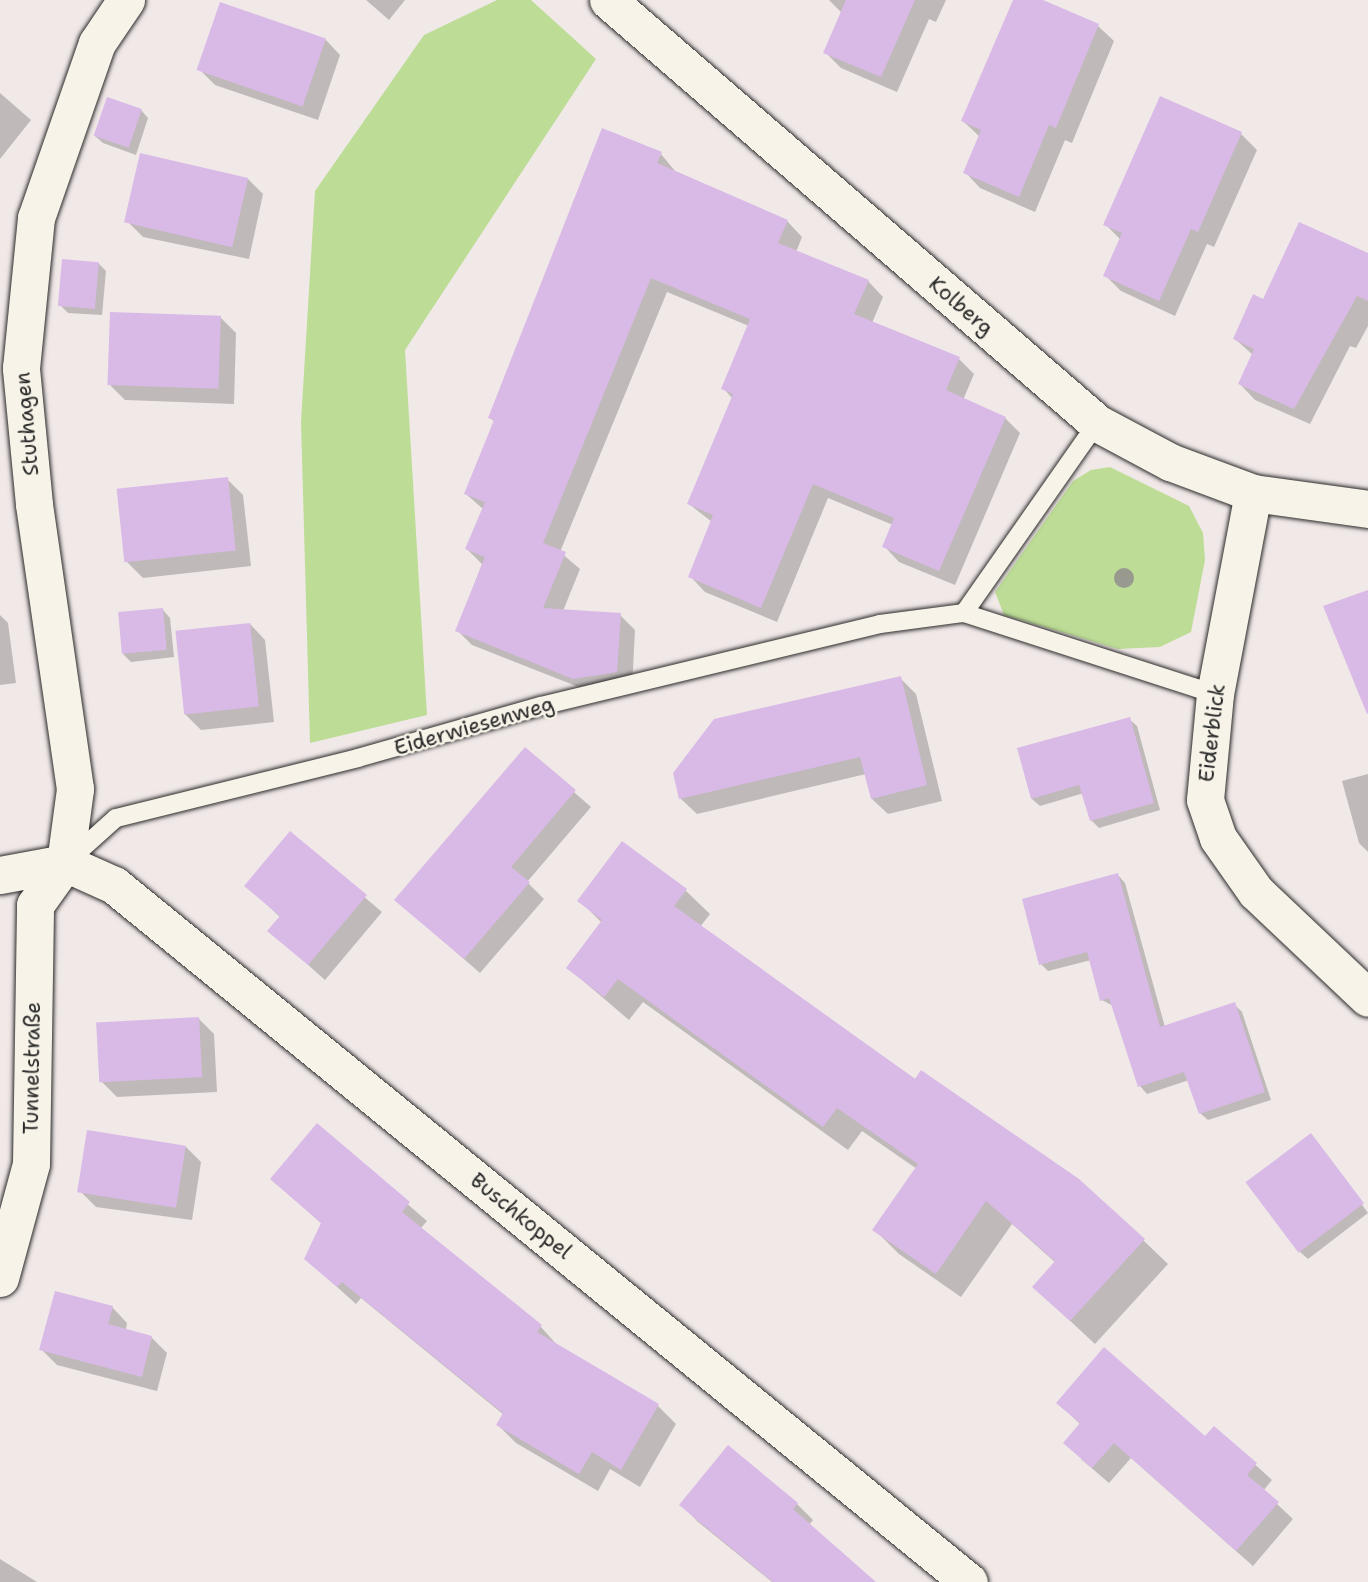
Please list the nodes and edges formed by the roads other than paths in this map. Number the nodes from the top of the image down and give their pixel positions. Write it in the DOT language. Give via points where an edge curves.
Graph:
graph roads {
  1 [pos="126,0"];
  2 [pos="608,0"];
  3 [pos="1097,423"];
  4 [pos="1253,493"];
  5 [pos="1368,509"];
  6 [pos="964,613"];
  7 [pos="1215,694"];
  8 [pos="65,863"];
  9 [pos="0,875"];
  10 [pos="1368,998"];
  11 [pos="0,1278"];
  12 [pos="969,1582"];
  1 -- 8 [label="street, Stuthagen" via="97,43 36,218 21,368 34,504 75,789"];
  2 -- 3 [label="street, Kolberg"];
  3 -- 4 [label="street, Kolberg" via="1170,461"];
  3 -- 6 [label="lane"];
  4 -- 5 [label="street, Kolberg"];
  4 -- 7 [label="street, Eiderblick"];
  6 -- 7 [label="lane"];
  6 -- 8 [label="lane, Eiderwiesenweg" via="880,624 541,706 358,758 116,818"];
  7 -- 10 [label="street, Eiderblick" via="1205,800 1218,838 1256,892"];
  8 -- 9 [label="street"];
  8 -- 11 [label="street, Tunnelstraße" via="35,905 31,1164"];
  8 -- 12 [label="street, Buschkoppel" via="114,885"];
}
